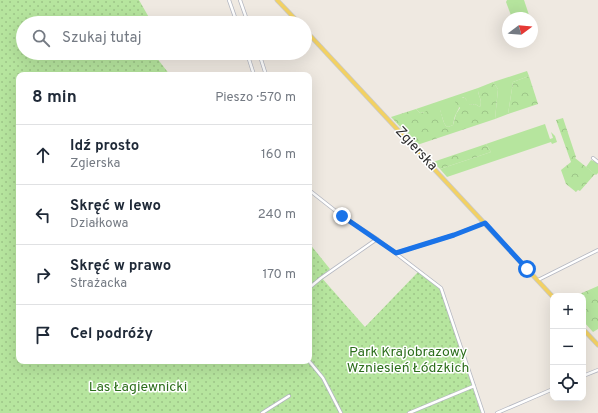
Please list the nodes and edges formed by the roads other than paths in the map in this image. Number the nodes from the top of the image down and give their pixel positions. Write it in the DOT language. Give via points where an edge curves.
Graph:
graph roads {
  1 [pos="229,0"];
  2 [pos="240,0"];
  3 [pos="277,0"];
  4 [pos="235,16"];
  5 [pos="246,16"];
  6 [pos="292,16"];
  7 [pos="312,38"];
  8 [pos="249,60"];
  9 [pos="261,60"];
  10 [pos="253,72"];
  11 [pos="265,72"];
  12 [pos="593,158"];
  13 [pos="598,162"];
  14 [pos="312,192"];
  15 [pos="485,223"];
  16 [pos="377,239"];
  17 [pos="598,250"];
  18 [pos="396,253"];
  19 [pos="538,280"];
  20 [pos="312,286"];
  21 [pos="550,294"];
  22 [pos="586,332"];
  23 [pos="598,345"];
  24 [pos="311,364"];
  25 [pos="598,370"];
  26 [pos="586,375"];
  27 [pos="474,386"];
  28 [pos="550,390"];
  29 [pos="289,396"];
  30 [pos="262,413"];
  31 [pos="341,413"];
  32 [pos="409,413"];
  33 [pos="483,413"];
  34 [pos="497,413"];
  1 -- 4 [label="street"];
  2 -- 5 [label="street"];
  3 -- 6 [label="main road"];
  7 -- 15 [label="main road, Zgierska"];
  8 -- 10 [label="street"];
  9 -- 11 [label="street"];
  12 -- 13 [label="street"];
  14 -- 16 [label="street"];
  15 -- 18 [label="street"];
  15 -- 19 [label="main road, Zgierska"];
  16 -- 18 [label="street"];
  16 -- 20 [label="street"];
  17 -- 19 [label="street"];
  18 -- 27 [label="street" via="441,288"];
  19 -- 21 [label="main road, Zgierska"];
  22 -- 23 [label="main road"];
  24 -- 31 [label="street" via="323,378"];
  25 -- 26 [label="street"];
  27 -- 32 [label="street"];
  27 -- 33 [label="street"];
  28 -- 34 [label="street"];
  29 -- 30 [label="street"];
}
